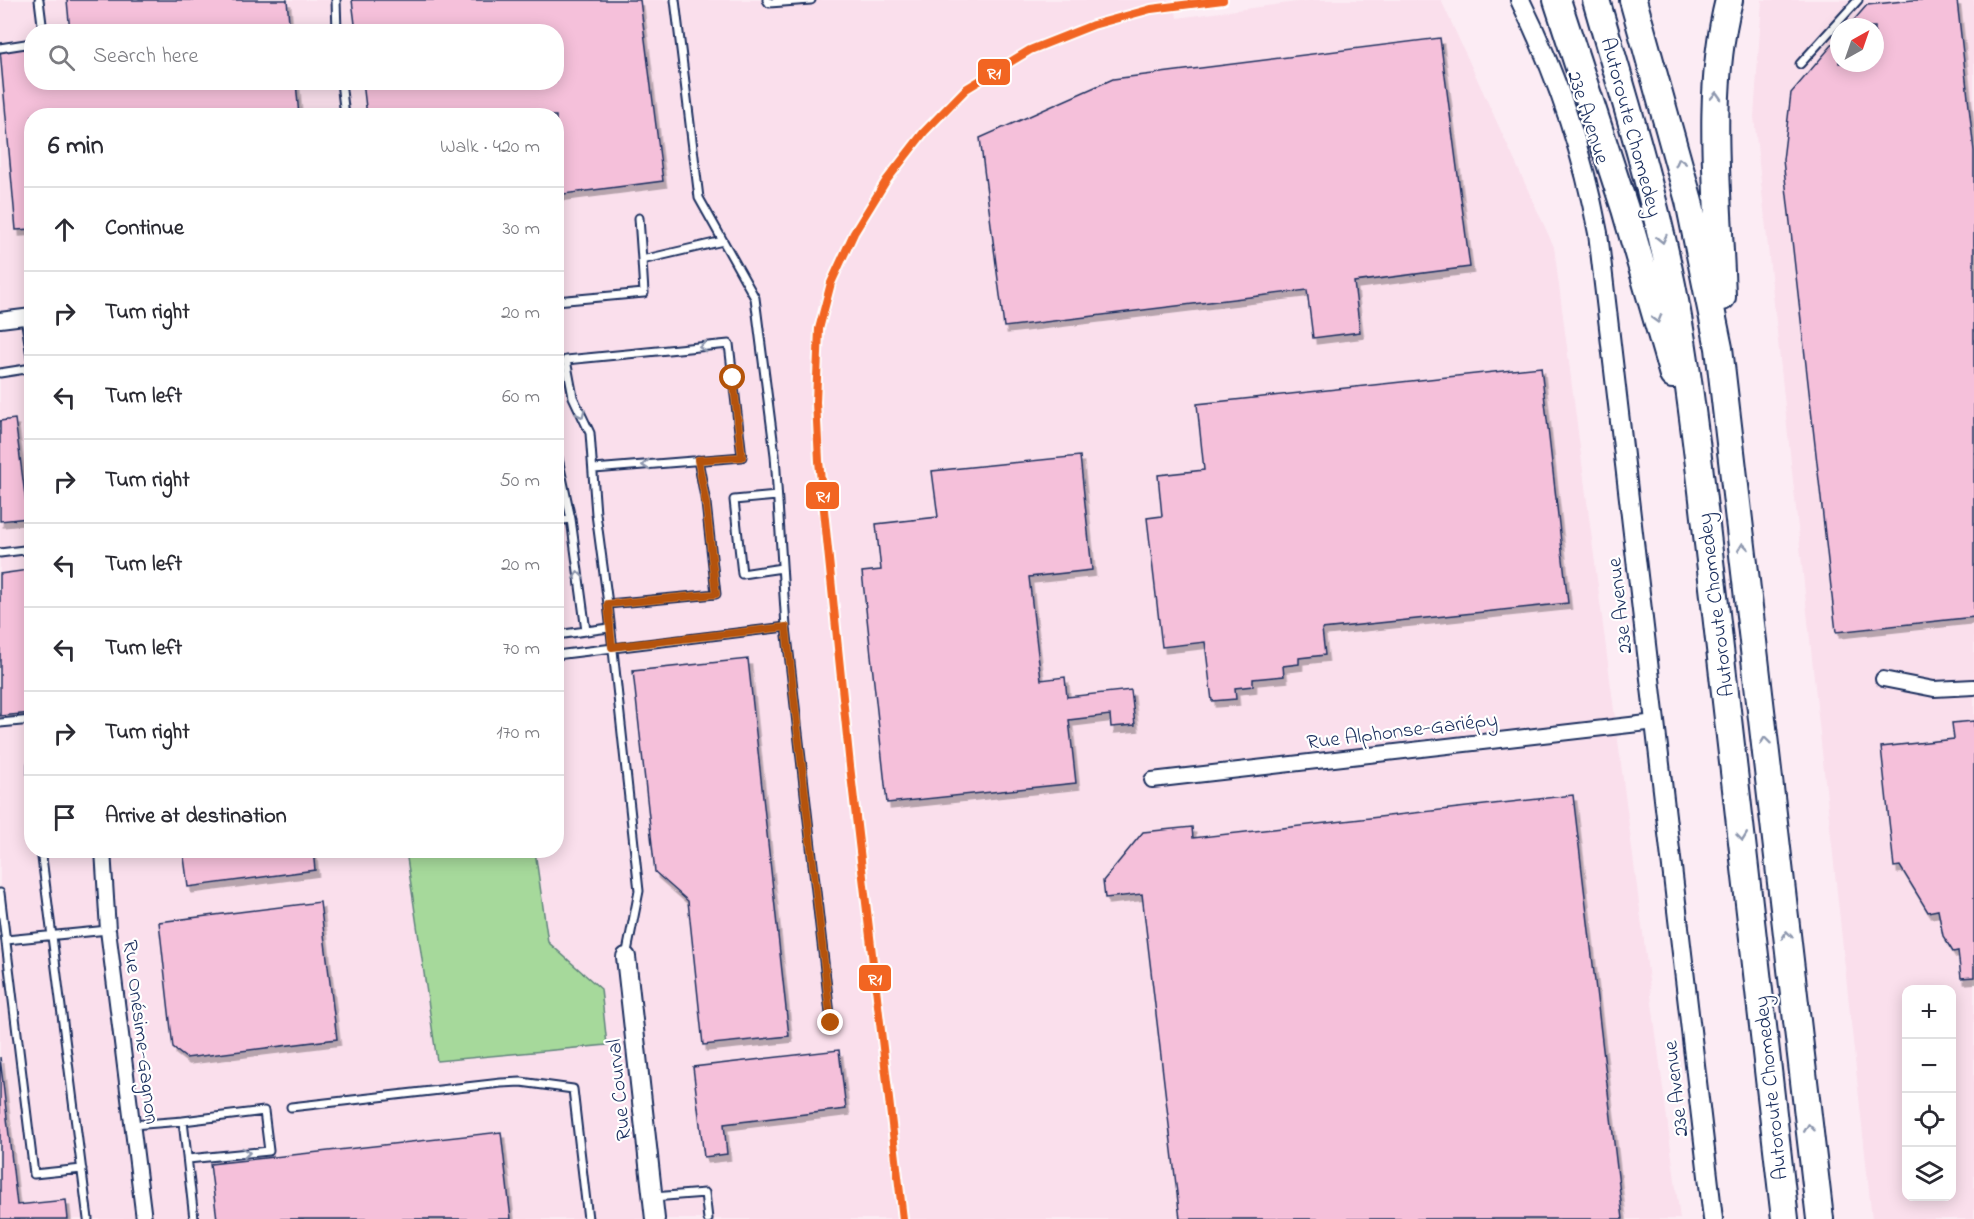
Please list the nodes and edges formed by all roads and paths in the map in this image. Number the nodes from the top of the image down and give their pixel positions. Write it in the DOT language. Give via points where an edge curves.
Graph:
graph roads {
  1 [pos="39,0"];
  2 [pos="336,0"];
  3 [pos="675,0"];
  4 [pos="767,0"];
  5 [pos="811,0"];
  6 [pos="1520,0"];
  7 [pos="1557,0"];
  8 [pos="1596,0"];
  9 [pos="1633,0"];
  10 [pos="1729,0"];
  11 [pos="1858,0"];
  12 [pos="42,24"];
  13 [pos="337,24"];
  14 [pos="24,44"];
  15 [pos="0,48"];
  16 [pos="1800,64"];
  17 [pos="342,90"];
  18 [pos="344,108"];
  19 [pos="639,218"];
  20 [pos="723,241"];
  21 [pos="642,260"];
  22 [pos="564,300"];
  23 [pos="24,317"];
  24 [pos="0,320"];
  25 [pos="24,369"];
  26 [pos="0,373"];
  27 [pos="1726,405"];
  28 [pos="698,460"];
  29 [pos="594,469"];
  30 [pos="1701,483"];
  31 [pos="564,493"];
  32 [pos="777,496"];
  33 [pos="571,519"];
  34 [pos="564,520"];
  35 [pos="24,550"];
  36 [pos="0,553"];
  37 [pos="782,568"];
  38 [pos="608,604"];
  39 [pos="786,627"];
  40 [pos="609,628"];
  41 [pos="586,631"];
  42 [pos="564,634"];
  43 [pos="612,647"];
  44 [pos="564,654"];
  45 [pos="1883,680"];
  46 [pos="1974,687"];
  47 [pos="24,721"];
  48 [pos="1656,722"];
  49 [pos="0,723"];
  50 [pos="1152,780"];
  51 [pos="42,858"];
  52 [pos="104,858"];
  53 [pos="0,893"];
  54 [pos="108,930"];
  55 [pos="52,935"];
  56 [pos="6,940"];
  57 [pos="626,957"];
  58 [pos="831,1023"];
  59 [pos="291,1107"];
  60 [pos="183,1121"];
  61 [pos="132,1125"];
  62 [pos="188,1159"];
  63 [pos="82,1169"];
  64 [pos="653,1197"];
  65 [pos="88,1219"];
  66 [pos="144,1219"];
  67 [pos="195,1219"];
  68 [pos="588,1219"];
  69 [pos="655,1219"];
  70 [pos="708,1219"];
  71 [pos="1713,1219"];
  72 [pos="1785,1219"];
  73 [pos="1821,1219"];
  1 -- 12 [label="lane"];
  2 -- 13 [label="lane"];
  3 -- 20 [label="lane" via="699,198"];
  4 -- 5 [label="lane" via="776,4"];
  6 -- 48 [label="street, 23e Avenue" via="1563,106 1593,208"];
  7 -- 30 [label="highway, one-way" via="1628,220"];
  8 -- 30 [label="highway, Autoroute Chomedey, one-way" via="1637,137 1667,262"];
  27 -- 9 [label="highway, Autoroute Chomedey, one-way" via="1698,236"];
  27 -- 10 [label="highway, one-way" via="1716,111 1718,67"];
  11 -- 16 [label="lane"];
  14 -- 15 [label="lane"];
  17 -- 18 [label="lane"];
  19 -- 21 [label="lane"];
  20 -- 21 [label="lane"];
  20 -- 32 [label="lane" via="755,298"];
  21 -- 22 [label="lane" via="644,293"];
  23 -- 24 [label="street"];
  25 -- 26 [label="lane"];
  73 -- 27 [label="highway, Autoroute Chomedey, one-way"];
  28 -- 29 [label="lane, one-way"];
  28 -- 29 [label="lane, one-way" via="742,457 729,344 566,360 573,397 590,433"];
  28 -- 38 [label="lane" via="716,594"];
  29 -- 38 [label="lane"];
  30 -- 72 [label="highway, Autoroute Chomedey, one-way"];
  31 -- 33 [label="lane"];
  32 -- 37 [label="lane"];
  32 -- 37 [label="lane" via="734,500 742,574"];
  33 -- 34 [label="lane"];
  41 -- 33 [label="lane, one-way"];
  35 -- 36 [label="lane"];
  37 -- 39 [label="lane"];
  38 -- 40 [label="lane"];
  39 -- 43 [label="lane"];
  39 -- 58 [label="lane"];
  40 -- 41 [label="lane"];
  40 -- 43 [label="lane"];
  41 -- 42 [label="lane"];
  43 -- 44 [label="lane"];
  43 -- 57 [label="lane" via="639,891"];
  45 -- 46 [label="street" via="1925,688"];
  47 -- 49 [label="lane"];
  48 -- 50 [label="street, Rue Alphonse-Gariépy"];
  48 -- 71 [label="street, 23e Avenue"];
  51 -- 55 [label="lane"];
  52 -- 54 [label="street, Rue Onésime-Gagnon"];
  53 -- 56 [label="lane"];
  54 -- 55 [label="lane"];
  54 -- 61 [label="street, Rue Onésime-Gagnon"];
  55 -- 56 [label="lane"];
  55 -- 63 [label="lane"];
  56 -- 63 [label="lane" via="34,1174"];
  57 -- 64 [label="street, Rue Courval"];
  59 -- 68 [label="lane" via="501,1083 573,1089"];
  60 -- 61 [label="lane"];
  60 -- 62 [label="lane"];
  62 -- 60 [label="lane, one-way" via="269,1151 264,1111"];
  61 -- 66 [label="street, Rue Onésime-Gagnon"];
  62 -- 67 [label="lane"];
  63 -- 65 [label="lane"];
  64 -- 69 [label="street, Rue Courval"];
  64 -- 70 [label="lane" via="705,1193"];
}
